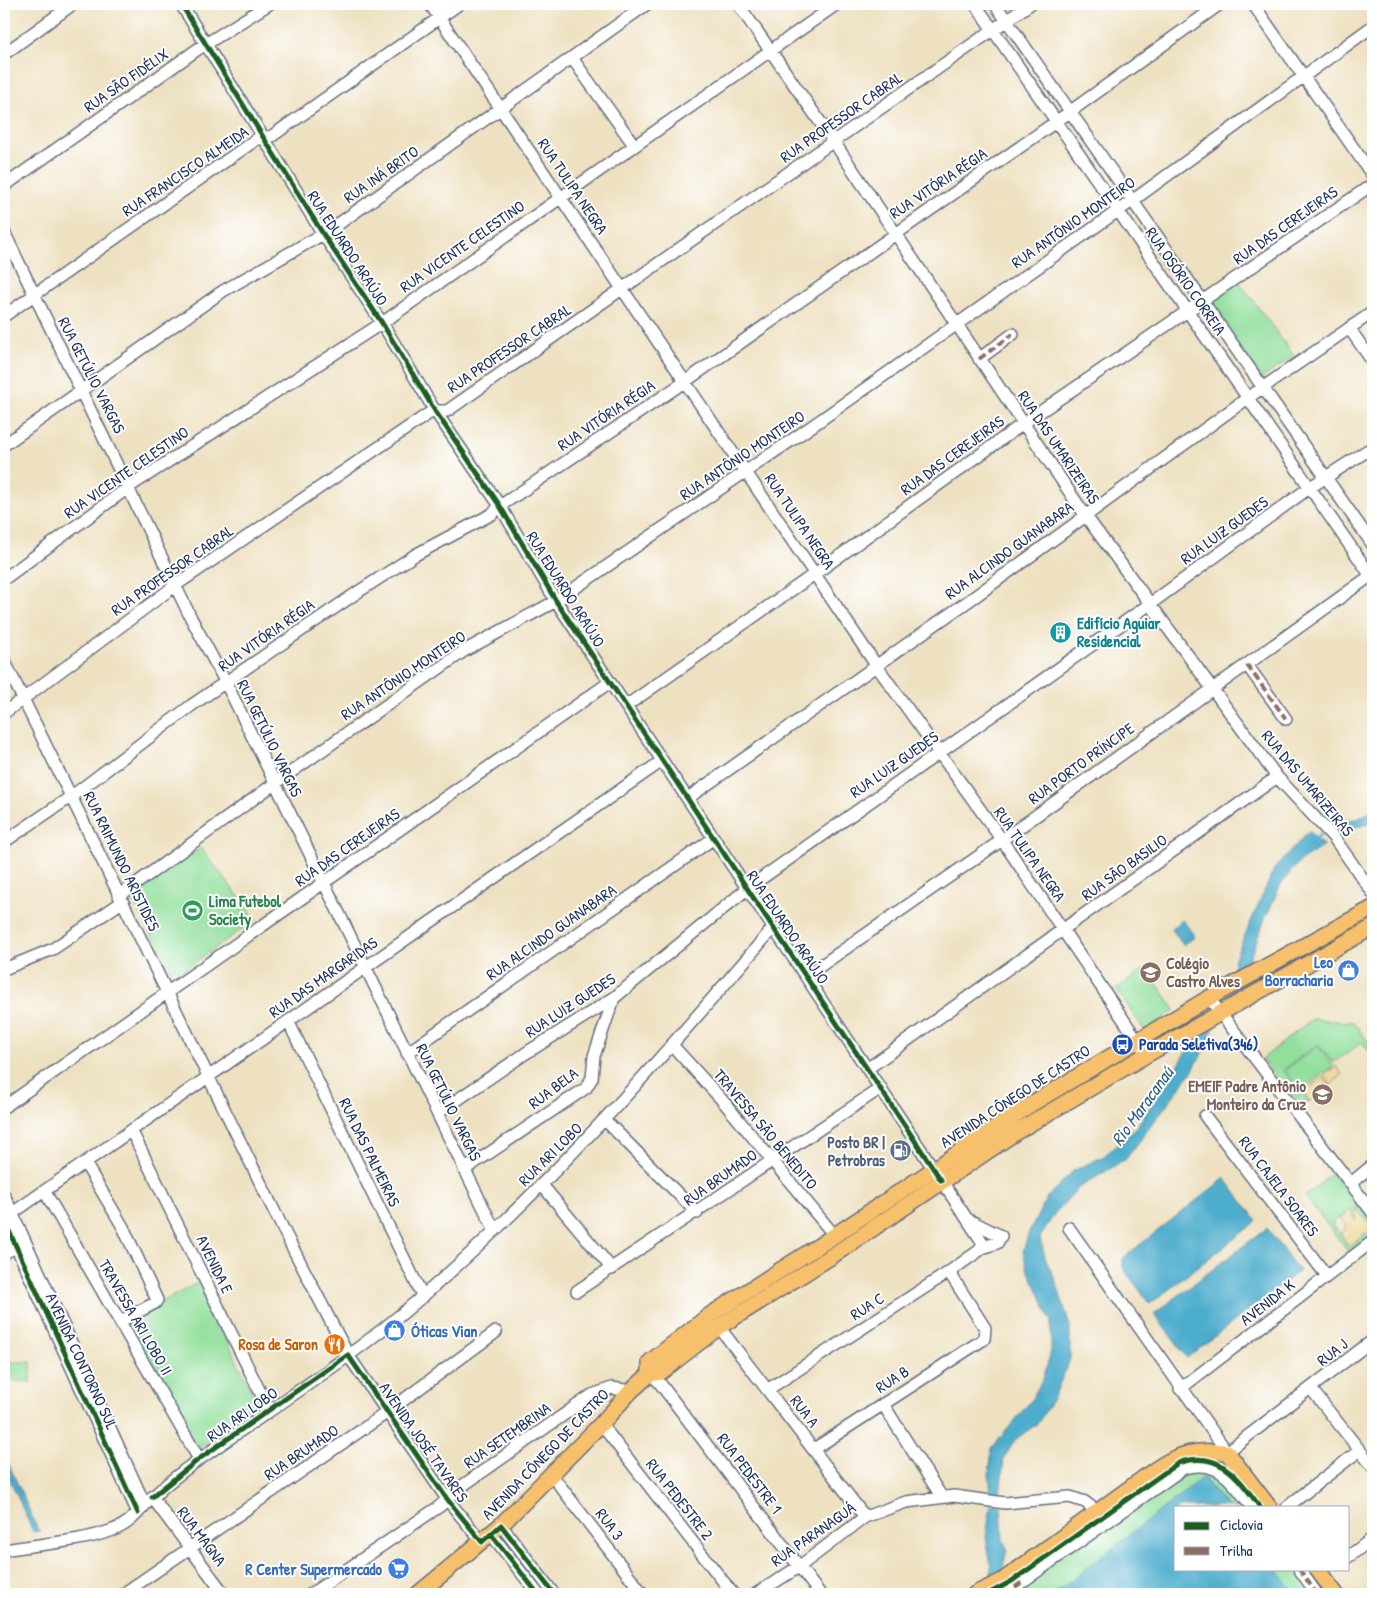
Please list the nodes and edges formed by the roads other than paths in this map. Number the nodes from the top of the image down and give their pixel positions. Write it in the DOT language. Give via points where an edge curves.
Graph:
graph roads {
  1 [pos="73,4"];
  2 [pos="181,4"];
  3 [pos="269,4"];
  4 [pos="430,4"];
  5 [pos="459,4"];
  6 [pos="648,4"];
  7 [pos="738,4"];
  8 [pos="837,4"];
  9 [pos="975,4"];
  10 [pos="995,4"];
  11 [pos="1030,4"];
  12 [pos="1220,4"];
  13 [pos="1253,4"];
  14 [pos="440,18"];
  15 [pos="1006,21"];
  16 [pos="1373,26"];
  17 [pos="993,30"];
  18 [pos="206,46"];
  19 [pos="770,50"];
  20 [pos="4,54"];
  21 [pos="572,58"];
  22 [pos="1302,76"];
  23 [pos="502,109"];
  24 [pos="1070,112"];
  25 [pos="1057,121"];
  26 [pos="262,138"];
  27 [pos="834,142"];
  28 [pos="634,145"];
  29 [pos="1373,176"];
  30 [pos="1373,184"];
  31 [pos="4,186"];
  32 [pos="560,196"];
  33 [pos="1132,201"];
  34 [pos="1118,211"];
  35 [pos="4,232"];
  36 [pos="895,232"];
  37 [pos="322,234"];
  38 [pos="624,289"];
  39 [pos="33,295"];
  40 [pos="1203,302"];
  41 [pos="1373,312"];
  42 [pos="1188,313"];
  43 [pos="4,316"];
  44 [pos="382,323"];
  45 [pos="956,326"];
  46 [pos="1349,328"];
  47 [pos="1012,334"];
  48 [pos="979,359"];
  49 [pos="1373,362"];
  50 [pos="686,381"];
  51 [pos="1264,387"];
  52 [pos="81,389"];
  53 [pos="1249,397"];
  54 [pos="435,411"];
  55 [pos="1024,423"];
  56 [pos="4,445"];
  57 [pos="1373,447"];
  58 [pos="747,471"];
  59 [pos="1326,478"];
  60 [pos="129,487"];
  61 [pos="1309,488"];
  62 [pos="500,506"];
  63 [pos="1084,515"];
  64 [pos="1373,546"];
  65 [pos="816,573"];
  66 [pos="1372,575"];
  67 [pos="4,579"];
  68 [pos="176,585"];
  69 [pos="556,601"];
  70 [pos="1150,604"];
  71 [pos="4,660"];
  72 [pos="876,665"];
  73 [pos="1247,665"];
  74 [pos="610,682"];
  75 [pos="226,683"];
  76 [pos="1213,689"];
  77 [pos="23,700"];
  78 [pos="626,706"];
  79 [pos="4,712"];
  80 [pos="1286,719"];
  81 [pos="938,752"];
  82 [pos="662,761"];
  83 [pos="1277,777"];
  84 [pos="274,784"];
  85 [pos="72,796"];
  86 [pos="688,798"];
  87 [pos="714,838"];
  88 [pos="1002,840"];
  89 [pos="4,842"];
  90 [pos="325,884"];
  91 [pos="748,888"];
  92 [pos="1373,893"];
  93 [pos="121,899"];
  94 [pos="1373,908"];
  95 [pos="1373,927"];
  96 [pos="773,928"];
  97 [pos="1064,931"];
  98 [pos="4,968"];
  99 [pos="364,968"];
  100 [pos="806,976"];
  101 [pos="168,991"];
  102 [pos="614,998"];
  103 [pos="1208,998"];
  104 [pos="1221,1013"];
  105 [pos="288,1021"];
  106 [pos="1137,1039"];
  107 [pos="672,1045"];
  108 [pos="407,1054"];
  109 [pos="1146,1054"];
  110 [pos="867,1070"];
  111 [pos="209,1078"];
  112 [pos="881,1088"];
  113 [pos="4,1107"];
  114 [pos="438,1113"];
  115 [pos="1205,1116"];
  116 [pos="606,1121"];
  117 [pos="132,1132"];
  118 [pos="771,1161"];
  119 [pos="85,1163"];
  120 [pos="1373,1165"];
  121 [pos="464,1170"];
  122 [pos="938,1175"];
  123 [pos="1351,1183"];
  124 [pos="542,1185"];
  125 [pos="45,1192"];
  126 [pos="4,1195"];
  127 [pos="697,1213"];
  128 [pos="1373,1213"];
  129 [pos="7,1218"];
  130 [pos="967,1219"];
  131 [pos="1069,1228"];
  132 [pos="495,1231"];
  133 [pos="834,1235"];
  134 [pos="1373,1241"];
  135 [pos="21,1245"];
  136 [pos="983,1247"];
  137 [pos="824,1251"];
  138 [pos="4,1253"];
  139 [pos="612,1269"];
  140 [pos="949,1272"];
  141 [pos="1327,1276"];
  142 [pos="577,1291"];
  143 [pos="423,1297"];
  144 [pos="714,1321"];
  145 [pos="120,1322"];
  146 [pos="496,1332"];
  147 [pos="1373,1341"];
  148 [pos="348,1355"];
  149 [pos="650,1374"];
  150 [pos="1180,1389"];
  151 [pos="1311,1389"];
  152 [pos="631,1390"];
  153 [pos="767,1390"];
  154 [pos="883,1404"];
  155 [pos="269,1410"];
  156 [pos="386,1413"];
  157 [pos="601,1424"];
  158 [pos="814,1449"];
  159 [pos="1360,1450"];
  160 [pos="1227,1452"];
  161 [pos="199,1459"];
  162 [pos="1373,1467"];
  163 [pos="551,1474"];
  164 [pos="941,1496"];
  165 [pos="447,1499"];
  166 [pos="145,1505"];
  167 [pos="1251,1506"];
  168 [pos="1268,1506"];
  169 [pos="1288,1506"];
  170 [pos="1098,1512"];
  171 [pos="865,1517"];
  172 [pos="491,1534"];
  173 [pos="1373,1538"];
  174 [pos="5,1547"];
  175 [pos="191,1547"];
  176 [pos="1350,1555"];
  177 [pos="800,1566"];
  178 [pos="1299,1570"];
  179 [pos="1324,1572"];
  180 [pos="1000,1588"];
  181 [pos="123,1594"];
  182 [pos="224,1594"];
  183 [pos="311,1594"];
  184 [pos="418,1594"];
  185 [pos="538,1594"];
  186 [pos="554,1594"];
  187 [pos="643,1594"];
  188 [pos="733,1594"];
  189 [pos="756,1594"];
  190 [pos="820,1594"];
  191 [pos="975,1594"];
  192 [pos="1317,1594"];
  193 [pos="1336,1594"];
  1 -- 20 [label="street"];
  2 -- 18 [label="street, RUA EDUARDO ARAÚJO"];
  3 -- 18 [label="street, RUA SÃO FIDÉLIX"];
  4 -- 14 [label="street, RUA TULIPA NEGRA"];
  5 -- 14 [label="street, RUA FRANCISCO ALMEIDA"];
  6 -- 21 [label="street, RUA INÁ BRITO"];
  7 -- 19 [label="street, RUA DAS UMARIZEIRAS"];
  8 -- 19 [label="street, RUA VICENTE CELESTINO"];
  9 -- 17 [label="street, RUA OSÓRIO CORREIA"];
  10 -- 15 [label="street, RUA OSÓRIO CORREIA"];
  11 -- 15 [label="street, RUA PROFESSOR CABRAL"];
  12 -- 24 [label="street, RUA VITÓRIA RÉGIA"];
  13 -- 22 [label="street"];
  14 -- 23 [label="street, RUA TULIPA NEGRA"];
  14 -- 26 [label="street, RUA FRANCISCO ALMEIDA" via="272,136"];
  15 -- 17 [label="street, RUA PROFESSOR CABRAL"];
  15 -- 24 [label="street, RUA OSÓRIO CORREIA"];
  16 -- 22 [label="street, RUA ANTÔNIO MONTEIRO"];
  17 -- 25 [label="street, RUA OSÓRIO CORREIA"];
  17 -- 27 [label="street, RUA PROFESSOR CABRAL"];
  18 -- 26 [label="street, RUA EDUARDO ARAÚJO"];
  18 -- 31 [label="street, RUA SÃO FIDÉLIX"];
  19 -- 27 [label="street, RUA DAS UMARIZEIRAS"];
  19 -- 28 [label="street, RUA VICENTE CELESTINO"];
  21 -- 23 [label="street, RUA INÁ BRITO"];
  21 -- 28 [label="street"];
  22 -- 29 [label="street"];
  22 -- 33 [label="street, RUA ANTÔNIO MONTEIRO"];
  23 -- 32 [label="street, RUA TULIPA NEGRA"];
  23 -- 37 [label="street, RUA INÁ BRITO"];
  24 -- 25 [label="street, RUA VITÓRIA RÉGIA"];
  24 -- 33 [label="street, RUA OSÓRIO CORREIA"];
  25 -- 34 [label="street, RUA OSÓRIO CORREIA"];
  25 -- 36 [label="street, RUA VITÓRIA RÉGIA"];
  26 -- 37 [label="street, RUA EDUARDO ARAÚJO"];
  26 -- 39 [label="street, RUA FRANCISCO ALMEIDA"];
  27 -- 36 [label="street, RUA DAS UMARIZEIRAS"];
  27 -- 38 [label="street, RUA PROFESSOR CABRAL"];
  28 -- 32 [label="street, RUA VICENTE CELESTINO"];
  30 -- 40 [label="street, RUA DAS CEREJEIRAS"];
  32 -- 38 [label="street, RUA TULIPA NEGRA"];
  32 -- 44 [label="street, RUA VICENTE CELESTINO"];
  33 -- 34 [label="street, RUA ANTÔNIO MONTEIRO"];
  33 -- 40 [label="street, RUA OSÓRIO CORREIA"];
  34 -- 42 [label="street, RUA OSÓRIO CORREIA"];
  34 -- 45 [label="street, RUA ANTÔNIO MONTEIRO"];
  35 -- 39 [label="street, RUA GETÚLIO VARGAS"];
  36 -- 45 [label="street, RUA DAS UMARIZEIRAS"];
  36 -- 50 [label="street, RUA VITÓRIA RÉGIA"];
  37 -- 44 [label="street, RUA EDUARDO ARAÚJO"];
  37 -- 52 [label="street, RUA INÁ BRITO" via="223,291"];
  38 -- 50 [label="street, RUA TULIPA NEGRA"];
  38 -- 54 [label="street, RUA PROFESSOR CABRAL" via="447,411"];
  39 -- 43 [label="street, RUA FRANCISCO ALMEIDA"];
  39 -- 52 [label="street, RUA GETÚLIO VARGAS"];
  40 -- 42 [label="street, RUA DAS CEREJEIRAS"];
  40 -- 51 [label="street, RUA OSÓRIO CORREIA"];
  41 -- 46 [label="street, RUA ALCINDO GUANABARA"];
  42 -- 53 [label="street, RUA OSÓRIO CORREIA"];
  42 -- 55 [label="street, RUA DAS CEREJEIRAS"];
  44 -- 54 [label="street, RUA EDUARDO ARAÚJO"];
  44 -- 60 [label="street, RUA VICENTE CELESTINO"];
  45 -- 48 [label="street, RUA DAS UMARIZEIRAS"];
  45 -- 58 [label="street, RUA ANTÔNIO MONTEIRO"];
  46 -- 49 [label="street"];
  46 -- 51 [label="street, RUA ALCINDO GUANABARA"];
  47 -- 48 [label="street"];
  48 -- 55 [label="street, RUA DAS UMARIZEIRAS"];
  50 -- 58 [label="street, RUA TULIPA NEGRA"];
  50 -- 62 [label="street, RUA VITÓRIA RÉGIA"];
  51 -- 53 [label="street, RUA ALCINDO GUANABARA"];
  51 -- 59 [label="street, RUA OSÓRIO CORREIA"];
  52 -- 56 [label="street, RUA INÁ BRITO"];
  52 -- 60 [label="street, RUA GETÚLIO VARGAS"];
  53 -- 61 [label="street, RUA OSÓRIO CORREIA"];
  53 -- 63 [label="street, RUA ALCINDO GUANABARA"];
  54 -- 62 [label="street, RUA EDUARDO ARAÚJO"];
  54 -- 68 [label="street, RUA PROFESSOR CABRAL"];
  55 -- 63 [label="street, RUA DAS UMARIZEIRAS"];
  55 -- 65 [label="street, RUA DAS CEREJEIRAS"];
  57 -- 59 [label="street, RUA LUIZ GUEDES"];
  58 -- 65 [label="street, RUA TULIPA NEGRA"];
  58 -- 69 [label="street, RUA ANTÔNIO MONTEIRO"];
  59 -- 61 [label="street, RUA LUIZ GUEDES"];
  59 -- 64 [label="street, RUA OSÓRIO CORREIA"];
  60 -- 67 [label="street, RUA VICENTE CELESTINO"];
  60 -- 68 [label="street, RUA GETÚLIO VARGAS"];
  61 -- 66 [label="street, RUA OSÓRIO CORREIA"];
  61 -- 70 [label="street, RUA LUIZ GUEDES"];
  62 -- 69 [label="street, RUA EDUARDO ARAÚJO"];
  62 -- 75 [label="street, RUA VITÓRIA RÉGIA" via="492,514 399,565"];
  63 -- 70 [label="street, RUA DAS UMARIZEIRAS"];
  63 -- 72 [label="street, RUA ALCINDO GUANABARA"];
  65 -- 72 [label="street, RUA TULIPA NEGRA"];
  65 -- 78 [label="street, RUA DAS CEREJEIRAS"];
  66 -- 73 [label="street, RUA PORTO PRÍNCIPE"];
  68 -- 75 [label="street, RUA GETÚLIO VARGAS"];
  68 -- 77 [label="street, RUA PROFESSOR CABRAL"];
  69 -- 74 [label="street, RUA EDUARDO ARAÚJO"];
  69 -- 84 [label="street, RUA ANTÔNIO MONTEIRO" via="464,651"];
  70 -- 76 [label="street, RUA DAS UMARIZEIRAS"];
  70 -- 81 [label="street, RUA LUIZ GUEDES"];
  71 -- 77 [label="street, RUA RAIMUNDO ARISTIDES"];
  72 -- 81 [label="street, RUA TULIPA NEGRA"];
  72 -- 86 [label="street, RUA ALCINDO GUANABARA"];
  73 -- 76 [label="street, RUA PORTO PRÍNCIPE"];
  73 -- 80 [label="street"];
  74 -- 78 [label="street, RUA EDUARDO ARAÚJO"];
  74 -- 90 [label="street, RUA DAS CEREJEIRAS"];
  75 -- 84 [label="street, RUA GETÚLIO VARGAS"];
  75 -- 85 [label="street, RUA VITÓRIA RÉGIA"];
  76 -- 83 [label="street, RUA DAS UMARIZEIRAS"];
  76 -- 88 [label="street, RUA PORTO PRÍNCIPE"];
  77 -- 79 [label="street, RUA PROFESSOR CABRAL"];
  77 -- 85 [label="street, RUA RAIMUNDO ARISTIDES"];
  78 -- 82 [label="street, RUA EDUARDO ARAÚJO"];
  81 -- 88 [label="street, RUA TULIPA NEGRA"];
  81 -- 91 [label="street, RUA LUIZ GUEDES"];
  82 -- 86 [label="street, RUA EDUARDO ARAÚJO"];
  82 -- 99 [label="street, RUA DAS MARGARIDAS"];
  83 -- 92 [label="street, RUA DAS UMARIZEIRAS" via="1334,838"];
  83 -- 97 [label="street, RUA SÃO BASILIO"];
  84 -- 90 [label="street, RUA GETÚLIO VARGAS"];
  84 -- 93 [label="street, RUA ANTÔNIO MONTEIRO"];
  85 -- 89 [label="street, RUA VITÓRIA RÉGIA"];
  85 -- 93 [label="street, RUA RAIMUNDO ARISTIDES"];
  86 -- 87 [label="street, RUA EDUARDO ARAÚJO"];
  87 -- 91 [label="street, RUA EDUARDO ARAÚJO"];
  87 -- 108 [label="street, RUA ALCINDO GUANABARA"];
  88 -- 97 [label="street, RUA TULIPA NEGRA"];
  88 -- 100 [label="street, RUA PORTO PRÍNCIPE"];
  90 -- 99 [label="street, RUA GETÚLIO VARGAS"];
  90 -- 101 [label="street, RUA DAS CEREJEIRAS"];
  91 -- 96 [label="street, RUA EDUARDO ARAÚJO"];
  91 -- 102 [label="street, RUA LUIZ GUEDES"];
  93 -- 98 [label="street, RUA ANTÔNIO MONTEIRO" via="53,949"];
  93 -- 101 [label="street, RUA RAIMUNDO ARISTIDES"];
  94 -- 103 [label="main road, AVENIDA CÔNEGO DE CASTRO"];
  95 -- 104 [label="main road, AVENIDA CÔNEGO DE CASTRO"];
  96 -- 100 [label="street, RUA EDUARDO ARAÚJO"];
  96 -- 107 [label="street, RUA ARI LOBO"];
  97 -- 106 [label="street, RUA TULIPA NEGRA"];
  97 -- 110 [label="street, RUA SÃO BASILIO"];
  99 -- 105 [label="street, RUA DAS MARGARIDAS"];
  99 -- 108 [label="street, RUA GETÚLIO VARGAS"];
  100 -- 110 [label="street, RUA EDUARDO ARAÚJO"];
  101 -- 111 [label="street, RUA RAIMUNDO ARISTIDES"];
  101 -- 113 [label="street, RUA DAS CEREJEIRAS"];
  102 -- 114 [label="street, RUA LUIZ GUEDES"];
  102 -- 121 [label="street, RUA BELA" via="594,1056 592,1078 586,1088"];
  103 -- 104 [label="street"];
  103 -- 106 [label="main road, AVENIDA CÔNEGO DE CASTRO"];
  104 -- 109 [label="main road, AVENIDA CÔNEGO DE CASTRO"];
  104 -- 123 [label="street"];
  105 -- 111 [label="street, RUA DAS MARGARIDAS"];
  105 -- 143 [label="street, RUA DAS PALMEIRAS"];
  106 -- 109 [label="street, RUA TULIPA NEGRA"];
  106 -- 122 [label="main road, AVENIDA CÔNEGO DE CASTRO" via="1033,1103"];
  107 -- 116 [label="street, RUA ARI LOBO"];
  107 -- 118 [label="street, TRAVESSA SÃO BENEDITO"];
  108 -- 114 [label="street, RUA GETÚLIO VARGAS"];
  109 -- 122 [label="main road, AVENIDA CÔNEGO DE CASTRO"];
  110 -- 112 [label="street, RUA EDUARDO ARAÚJO"];
  111 -- 117 [label="street, RUA DAS MARGARIDAS"];
  111 -- 148 [label="street, AVENIDA JOSÉ TAVARES"];
  112 -- 118 [label="street, RUA BRUMADO"];
  112 -- 122 [label="street, RUA EDUARDO ARAÚJO"];
  114 -- 121 [label="street, RUA GETÚLIO VARGAS"];
  115 -- 141 [label="street, RUA CAJELA SOARES"];
  116 -- 124 [label="street, RUA ARI LOBO"];
  116 -- 127 [label="street"];
  117 -- 119 [label="street, RUA DAS MARGARIDAS"];
  117 -- 155 [label="street, AVENIDA E"];
  118 -- 127 [label="street, RUA BRUMADO"];
  118 -- 133 [label="street, TRAVESSA SÃO BENEDITO"];
  119 -- 125 [label="street, RUA DAS MARGARIDAS"];
  119 -- 145 [label="street" via="123,1227 157,1300"];
  120 -- 123 [label="street"];
  121 -- 132 [label="street, RUA GETÚLIO VARGAS"];
  122 -- 130 [label="street, RUA EDUARDO ARAÚJO"];
  122 -- 133 [label="main road, AVENIDA CÔNEGO DE CASTRO"];
  122 -- 137 [label="main road, AVENIDA CÔNEGO DE CASTRO"];
  123 -- 128 [label="street"];
  124 -- 132 [label="street, RUA ARI LOBO"];
  124 -- 139 [label="street"];
  125 -- 129 [label="street, RUA DAS MARGARIDAS"];
  125 -- 145 [label="street, TRAVESSA ARI LOBO II"];
  126 -- 129 [label="street, AVENIDA CONTORNO SUL"];
  127 -- 139 [label="street, RUA BRUMADO"];
  129 -- 135 [label="street, AVENIDA CONTORNO SUL"];
  130 -- 136 [label="street, RUA EDUARDO ARAÚJO"];
  130 -- 136 [label="street, RUA C" via="1001,1236 997,1244"];
  131 -- 150 [label="street"];
  132 -- 143 [label="street, RUA ARI LOBO"];
  133 -- 137 [label="main road, AVENIDA CÔNEGO DE CASTRO"];
  134 -- 141 [label="street, AVENIDA K"];
  135 -- 138 [label="street"];
  135 -- 166 [label="street, AVENIDA CONTORNO SUL"];
  136 -- 140 [label="street, RUA C"];
  137 -- 144 [label="main road, AVENIDA CÔNEGO DE CASTRO"];
  139 -- 142 [label="street, RUA BRUMADO"];
  140 -- 153 [label="street, RUA C"];
  140 -- 154 [label="street, RUA B" via="985,1328 986,1335"];
  141 -- 150 [label="street, AVENIDA K"];
  143 -- 148 [label="street, RUA ARI LOBO"];
  144 -- 149 [label="main road, AVENIDA CÔNEGO DE CASTRO" via="661,1372"];
  144 -- 153 [label="street, RUA A"];
  145 -- 161 [label="street, TRAVESSA ARI LOBO II"];
  146 -- 156 [label="street, RUA BRUMADO"];
  147 -- 151 [label="street, RUA J"];
  148 -- 155 [label="street, RUA ARI LOBO"];
  148 -- 156 [label="street, AVENIDA JOSÉ TAVARES"];
  149 -- 152 [label="main road, AVENIDA CÔNEGO DE CASTRO"];
  149 -- 177 [label="street, RUA PEDESTRE 1"];
  150 -- 160 [label="street"];
  151 -- 159 [label="street"];
  151 -- 160 [label="street, RUA J"];
  152 -- 157 [label="main road, AVENIDA CÔNEGO DE CASTRO"];
  152 -- 165 [label="street, RUA SETEMBRINA" via="612,1388 592,1395"];
  153 -- 158 [label="street, RUA A"];
  154 -- 158 [label="street, RUA B"];
  154 -- 164 [label="street"];
  155 -- 161 [label="street, RUA ARI LOBO"];
  156 -- 165 [label="street, AVENIDA JOSÉ TAVARES"];
  156 -- 175 [label="street, RUA BRUMADO"];
  157 -- 163 [label="main road, AVENIDA CÔNEGO DE CASTRO"];
  157 -- 188 [label="street, RUA PEDESTRE 2"];
  158 -- 171 [label="street, RUA A"];
  159 -- 162 [label="street"];
  159 -- 169 [label="street"];
  160 -- 168 [label="main road"];
  160 -- 170 [label="main road" via="1194,1451 1174,1458"];
  161 -- 166 [label="street, RUA ARI LOBO"];
  163 -- 172 [label="main road, AVENIDA CÔNEGO DE CASTRO"];
  163 -- 187 [label="street, RUA 3"];
  164 -- 170 [label="street, RUA PARANAGUÁ" via="1004,1504 1070,1497 1085,1502"];
  164 -- 171 [label="street, RUA PARANAGUÁ" via="906,1502"];
  165 -- 172 [label="street, AVENIDA JOSÉ TAVARES"];
  165 -- 183 [label="street, RUA SETEMBRINA"];
  166 -- 174 [label="street, RUA ARI LOBO" via="128,1522 113,1530 45,1544"];
  166 -- 175 [label="street, RUA MAGNA"];
  167 -- 180 [label="street" via="1222,1472 1206,1466 1184,1468"];
  170 -- 180 [label="main road"];
  171 -- 177 [label="street, RUA PARANAGUÁ"];
  172 -- 184 [label="main road, AVENIDA CÔNEGO DE CASTRO"];
  172 -- 185 [label="street, AVENIDA JOSÉ TAVARES"];
  172 -- 186 [label="street, AVENIDA JOSÉ TAVARES"];
  173 -- 176 [label="street"];
  175 -- 181 [label="street, RUA BRUMADO"];
  175 -- 182 [label="street, RUA MAGNA"];
  177 -- 189 [label="street, RUA PARANAGUÁ"];
  177 -- 190 [label="street, RUA PEDESTRE 1"];
  178 -- 192 [label="street"];
  179 -- 193 [label="main road"];
  180 -- 191 [label="main road"];
}
